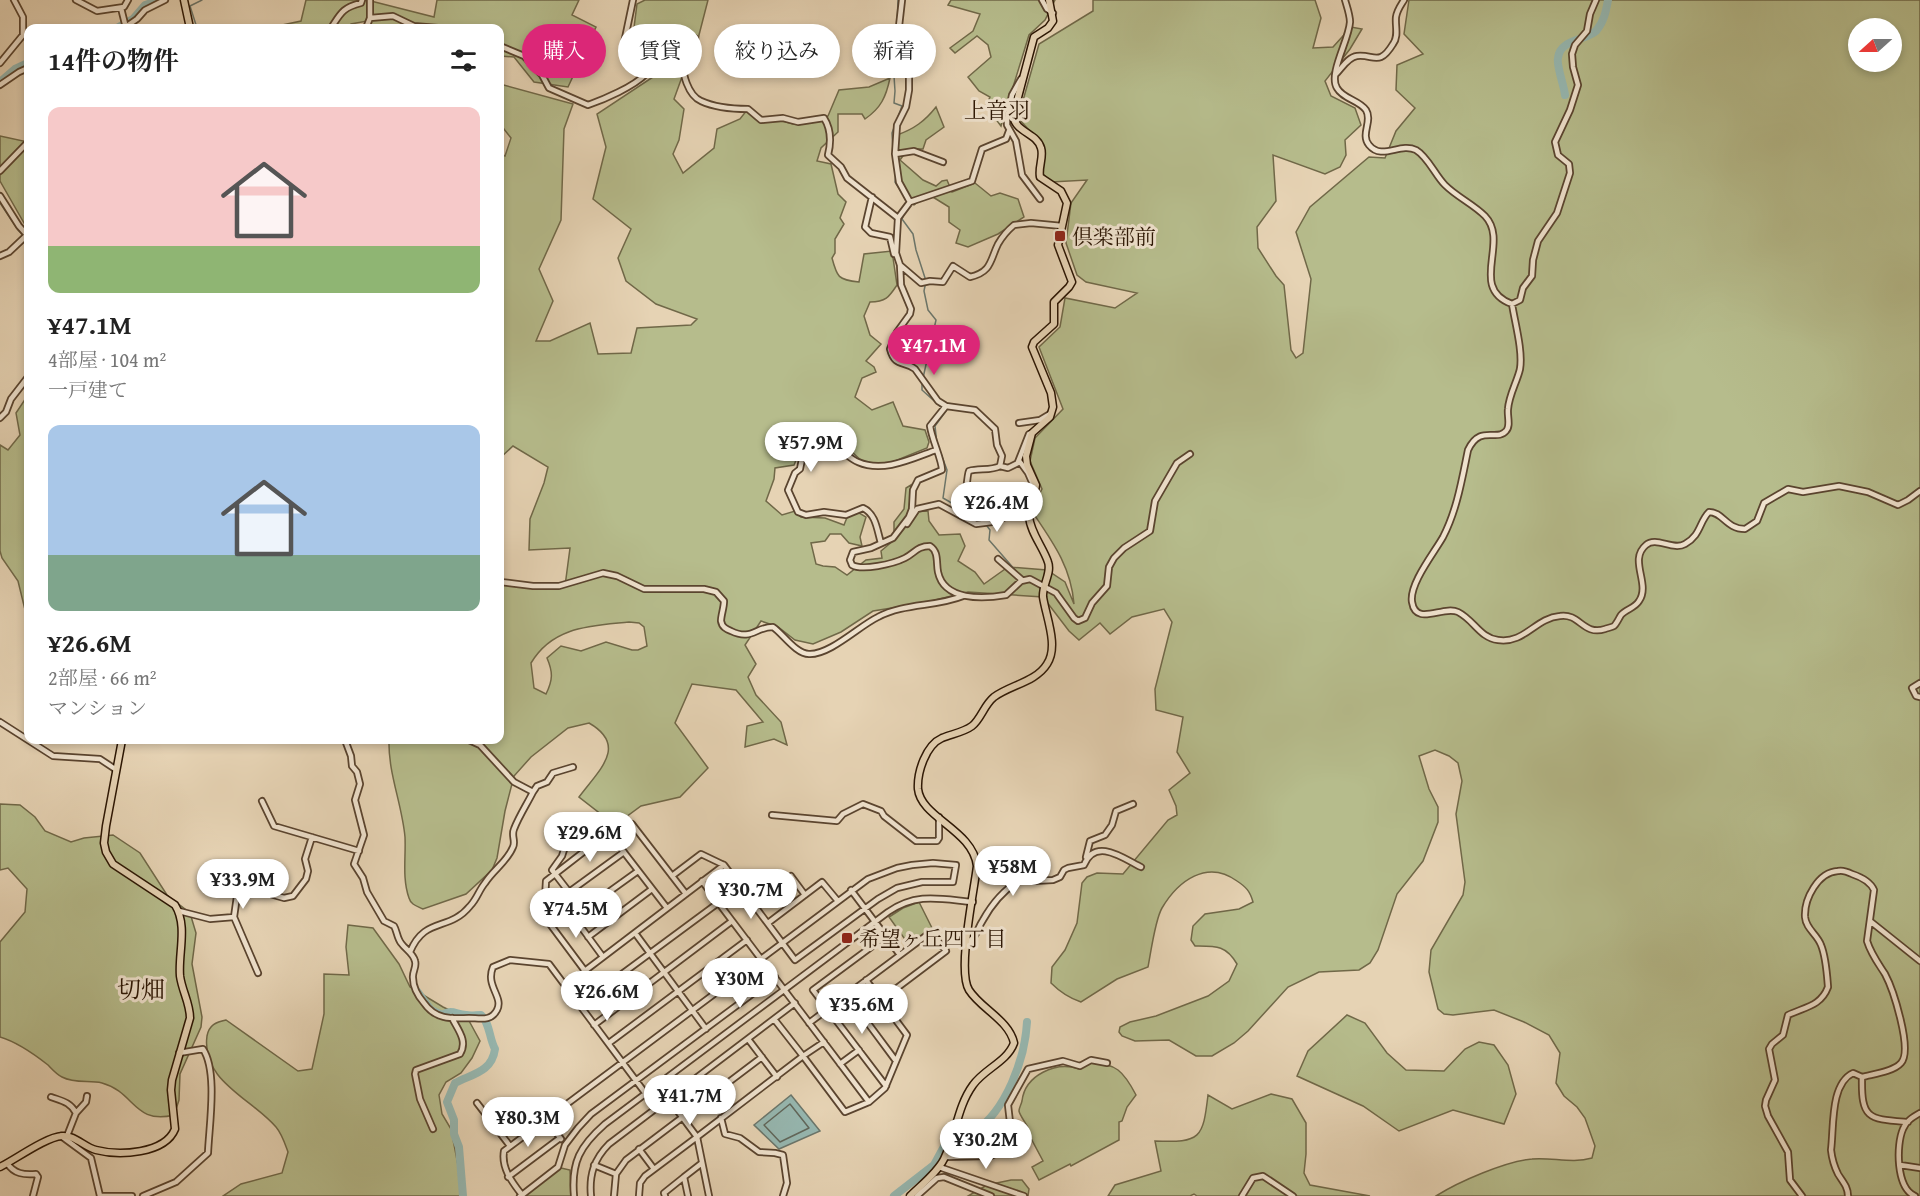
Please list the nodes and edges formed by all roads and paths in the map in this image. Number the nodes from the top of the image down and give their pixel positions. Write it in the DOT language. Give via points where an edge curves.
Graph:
graph roads {
  1 [pos="15,0"];
  2 [pos="76,0"];
  3 [pos="128,0"];
  4 [pos="165,0"];
  5 [pos="184,0"];
  6 [pos="362,0"];
  7 [pos="370,0"];
  8 [pos="633,0"];
  9 [pos="902,0"];
  10 [pos="1042,0"];
  11 [pos="1049,0"];
  12 [pos="1345,0"];
  13 [pos="1404,0"];
  14 [pos="1596,0"];
  15 [pos="121,8"];
  16 [pos="1053,13"];
  17 [pos="370,18"];
  18 [pos="125,24"];
  19 [pos="128,24"];
  20 [pos="189,24"];
  21 [pos="334,24"];
  22 [pos="368,24"];
  23 [pos="410,24"];
  24 [pos="628,24"];
  25 [pos="504,48"];
  26 [pos="0,63"];
  27 [pos="24,70"];
  28 [pos="1027,71"];
  29 [pos="1335,76"];
  30 [pos="639,78"];
  31 [pos="685,78"];
  32 [pos="0,85"];
  33 [pos="1009,131"];
  34 [pos="24,146"];
  35 [pos="895,154"];
  36 [pos="943,162"];
  37 [pos="0,171"];
  38 [pos="0,196"];
  39 [pos="872,197"];
  40 [pos="1040,199"];
  41 [pos="910,202"];
  42 [pos="898,218"];
  43 [pos="1062,226"];
  44 [pos="24,231"];
  45 [pos="24,239"];
  46 [pos="0,256"];
  47 [pos="898,259"];
  48 [pos="900,265"];
  49 [pos="1512,304"];
  50 [pos="24,382"];
  51 [pos="946,406"];
  52 [pos="1051,414"];
  53 [pos="0,418"];
  54 [pos="1019,423"];
  55 [pos="1032,433"];
  56 [pos="936,450"];
  57 [pos="1190,454"];
  58 [pos="1018,462"];
  59 [pos="1000,466"];
  60 [pos="1036,489"];
  61 [pos="1920,491"];
  62 [pos="1029,508"];
  63 [pos="968,519"];
  64 [pos="900,529"];
  65 [pos="881,543"];
  66 [pos="999,559"];
  67 [pos="1022,580"];
  68 [pos="504,582"];
  69 [pos="1044,585"];
  70 [pos="963,596"];
  71 [pos="1920,683"];
  72 [pos="1920,697"];
  73 [pos="0,722"];
  74 [pos="24,738"];
  75 [pos="34,744"];
  76 [pos="121,744"];
  77 [pos="346,744"];
  78 [pos="478,744"];
  79 [pos="573,767"];
  80 [pos="115,769"];
  81 [pos="533,792"];
  82 [pos="262,801"];
  83 [pos="1133,804"];
  84 [pos="772,815"];
  85 [pos="939,817"];
  86 [pos="571,828"];
  87 [pos="312,837"];
  88 [pos="613,838"];
  89 [pos="359,851"];
  90 [pos="624,852"];
  91 [pos="1086,859"];
  92 [pos="724,865"];
  93 [pos="1142,867"];
  94 [pos="638,871"];
  95 [pos="555,874"];
  96 [pos="672,876"];
  97 [pos="702,881"];
  98 [pos="652,889"];
  99 [pos="851,890"];
  100 [pos="569,892"];
  101 [pos="686,894"];
  102 [pos="805,895"];
  103 [pos="837,900"];
  104 [pos="973,902"];
  105 [pos="718,903"];
  106 [pos="754,905"];
  107 [pos="667,908"];
  108 [pos="865,909"];
  109 [pos="179,911"];
  110 [pos="234,917"];
  111 [pos="574,917"];
  112 [pos="732,921"];
  113 [pos="1870,921"];
  114 [pos="875,922"];
  115 [pos="768,923"];
  116 [pos="635,933"];
  117 [pos="886,936"];
  118 [pos="588,937"];
  119 [pos="747,940"];
  120 [pos="782,942"];
  121 [pos="967,943"];
  122 [pos="410,952"];
  123 [pos="650,953"];
  124 [pos="900,955"];
  125 [pos="603,957"];
  126 [pos="760,958"];
  127 [pos="1920,961"];
  128 [pos="585,971"];
  129 [pos="664,972"];
  130 [pos="258,974"];
  131 [pos="775,977"];
  132 [pos="866,980"];
  133 [pos="565,986"];
  134 [pos="784,990"];
  135 [pos="678,991"];
  136 [pos="847,995"];
  137 [pos="881,1000"];
  138 [pos="795,1004"];
  139 [pos="580,1005"];
  140 [pos="828,1009"];
  141 [pos="692,1010"];
  142 [pos="452,1018"];
  143 [pos="774,1019"];
  144 [pos="809,1023"];
  145 [pos="594,1024"];
  146 [pos="706,1029"];
  147 [pos="748,1039"];
  148 [pos="824,1042"];
  149 [pos="609,1043"];
  150 [pos="859,1050"];
  151 [pos="179,1053"];
  152 [pos="804,1056"];
  153 [pos="762,1057"];
  154 [pos="896,1060"];
  155 [pos="622,1062"];
  156 [pos="1107,1063"];
  157 [pos="840,1064"];
  158 [pos="777,1077"];
  159 [pos="1862,1077"];
  160 [pos="636,1080"];
  161 [pos="886,1086"];
  162 [pos="646,1094"];
  163 [pos="87,1096"];
  164 [pos="51,1097"];
  165 [pos="668,1098"];
  166 [pos="477,1102"];
  167 [pos="869,1102"];
  168 [pos="76,1113"];
  169 [pos="1920,1113"];
  170 [pos="682,1118"];
  171 [pos="721,1118"];
  172 [pos="546,1119"];
  173 [pos="1908,1122"];
  174 [pos="433,1129"];
  175 [pos="64,1136"];
  176 [pos="697,1137"];
  177 [pos="560,1138"];
  178 [pos="565,1145"];
  179 [pos="510,1146"];
  180 [pos="639,1149"];
  181 [pos="945,1157"];
  182 [pos="702,1163"];
  183 [pos="3,1164"];
  184 [pos="594,1165"];
  185 [pos="1900,1165"];
  186 [pos="939,1167"];
  187 [pos="654,1168"];
  188 [pos="1920,1168"];
  189 [pos="616,1174"];
  190 [pos="508,1177"];
  191 [pos="684,1177"];
  192 [pos="521,1195"];
  193 [pos="33,1196"];
  194 [pos="132,1196"];
  195 [pos="143,1196"];
  196 [pos="574,1196"];
  197 [pos="591,1196"];
  198 [pos="614,1196"];
  199 [pos="639,1196"];
  200 [pos="665,1196"];
  201 [pos="688,1196"];
  202 [pos="709,1196"];
  203 [pos="783,1196"];
  204 [pos="910,1196"];
  205 [pos="917,1196"];
  206 [pos="992,1196"];
  207 [pos="1024,1196"];
  208 [pos="1242,1196"];
  209 [pos="1293,1196"];
  210 [pos="1802,1196"];
  211 [pos="1848,1196"];
  212 [pos="1915,1196"];
  1 -- 26 [label="street" via="23,17 23,35"];
  2 -- 15 [label="street" via="95,10"];
  3 -- 15 [label="street"];
  4 -- 19 [label="street"];
  5 -- 20 [label="main road"];
  6 -- 21 [label="street" via="342,11"];
  7 -- 17 [label="street"];
  8 -- 24 [label="street"];
  9 -- 35 [label="street" via="898,35 909,90 897,125"];
  10 -- 16 [label="street"];
  11 -- 16 [label="main road"];
  12 -- 29 [label="street" via="1350,21"];
  13 -- 29 [label="street" via="1396,17 1396,40 1388,52 1374,59 1355,56"];
  14 -- 49 [label="street" via="1587,31 1572,54 1578,85 1555,142 1557,155 1569,164 1570,173 1557,213 1534,251 1532,276 1520,300"];
  15 -- 18 [label="street"];
  16 -- 28 [label="main road" via="1052,25 1034,38"];
  17 -- 22 [label="street"];
  17 -- 23 [label="street" via="393,16"];
  25 -- 30 [label="street" via="524,56 549,88 588,105"];
  27 -- 32 [label="street"];
  28 -- 33 [label="street" via="1012,95"];
  28 -- 43 [label="main road" via="1014,122 1041,146 1040,177 1065,197 1067,207"];
  29 -- 49 [label="street" via="1338,91 1362,106 1369,116 1365,135 1369,146 1378,152 1404,147 1417,151 1444,184 1489,221 1494,243 1490,283 1502,301"];
  31 -- 39 [label="street" via="702,102 732,110 748,109 761,120 783,117 798,122 824,118 830,131 828,155 847,178"];
  33 -- 40 [label="street" via="1016,141 1022,175"];
  33 -- 41 [label="street" via="1006,139 982,149 972,181"];
  34 -- 37 [label="street"];
  35 -- 36 [label="street" via="914,151"];
  35 -- 41 [label="street" via="899,182"];
  38 -- 44 [label="street"];
  39 -- 42 [label="street"];
  39 -- 47 [label="street" via="865,227 871,234 890,237"];
  41 -- 42 [label="street"];
  42 -- 47 [label="street"];
  43 -- 48 [label="street" via="1014,225 998,244 992,262 970,277 952,266 943,282 921,283"];
  43 -- 52 [label="main road" via="1058,245 1072,282 1054,302 1054,324 1032,347 1051,393"];
  45 -- 46 [label="street"];
  47 -- 48 [label="street"];
  48 -- 51 [label="street" via="901,285 911,309 890,349 899,363 915,369"];
  49 -- 61 [label="street" via="1521,365 1508,408 1507,431 1472,440 1453,514 1413,591 1411,600 1420,615 1453,610 1485,636 1499,640 1517,639 1560,616 1577,619 1582,626 1599,631 1613,627 1639,601 1644,588 1639,562 1646,545 1686,543 1700,530 1709,512 1718,514 1734,528 1745,529 1757,521 1764,503 1788,489 1803,492 1839,486 1868,492 1898,505"];
  50 -- 53 [label="street"];
  51 -- 56 [label="street" via="930,426"];
  51 -- 59 [label="street" via="975,410 995,429 996,445 1002,456"];
  52 -- 54 [label="street"];
  52 -- 55 [label="main road"];
  55 -- 58 [label="street"];
  55 -- 60 [label="main road" via="1026,461"];
  56 -- 64 [label="street" via="943,469 915,485 912,508"];
  56 -- 65 [label="street" via="896,464 872,467 855,462 838,448 821,447 812,440 803,454 788,490 798,512 846,515 863,508 873,518"];
  57 -- 69 [label="street" via="1177,463 1155,501 1150,531 1113,558 1108,567 1107,586 1085,618 1074,618 1056,593"];
  58 -- 59 [label="street" via="1008,468"];
  58 -- 60 [label="street"];
  59 -- 63 [label="street" via="969,471 965,510"];
  60 -- 62 [label="main road"];
  62 -- 63 [label="street" via="987,524"];
  62 -- 69 [label="main road" via="1029,521 1049,563"];
  63 -- 64 [label="street" via="939,504 917,509"];
  64 -- 65 [label="street" via="893,538"];
  65 -- 70 [label="street" via="853,552 852,565 859,568 896,561 918,547 930,546 936,551 937,570 945,587"];
  66 -- 67 [label="street"];
  67 -- 69 [label="street"];
  67 -- 70 [label="street" via="1006,595"];
  68 -- 70 [label="street" via="559,586 603,573 644,589 704,589 716,592 724,602 721,620 727,630 749,635 773,627 803,653 811,654 823,651 887,612"];
  69 -- 85 [label="main road" via="1052,649 1047,665 1040,673 994,696 972,726 940,739 926,754 918,788 922,802"];
  71 -- 72 [label="street" via="1912,688"];
  73 -- 74 [label="street"];
  75 -- 80 [label="street" via="52,756 100,759"];
  76 -- 80 [label="main road"];
  77 -- 89 [label="street" via="360,784 355,800 364,835"];
  78 -- 81 [label="street" via="514,782"];
  79 -- 81 [label="street" via="553,773"];
  80 -- 109 [label="main road" via="104,843 109,857 113,864 169,900"];
  81 -- 122 [label="street" via="512,832 514,845 503,865 488,878 466,911 453,921 422,932"];
  82 -- 87 [label="street" via="274,826"];
  83 -- 91 [label="street" via="1116,811 1105,835 1090,841"];
  84 -- 85 [label="street" via="837,821 863,804 881,811 922,843 937,842"];
  85 -- 104 [label="main road" via="976,856"];
  86 -- 95 [label="street" via="562,856 552,870"];
  87 -- 89 [label="street"];
  87 -- 110 [label="street" via="305,859 306,879 293,896 284,898 263,892 237,896"];
  88 -- 90 [label="street"];
  88 -- 95 [label="street" via="604,836"];
  88 -- 96 [label="street" via="632,824"];
  89 -- 122 [label="street" via="354,864 367,892 384,921 394,926 399,941"];
  90 -- 94 [label="street"];
  90 -- 100 [label="street"];
  91 -- 93 [label="street" via="1094,851 1109,852"];
  91 -- 121 [label="street" via="1084,865 1068,868 1053,880 1034,881 1027,876 1014,883 994,902 974,939"];
  92 -- 96 [label="street" via="701,854"];
  92 -- 97 [label="street"];
  92 -- 106 [label="street"];
  94 -- 98 [label="street"];
  94 -- 111 [label="street"];
  95 -- 100 [label="street"];
  95 -- 128 [label="street" via="546,882 544,916"];
  96 -- 101 [label="street"];
  97 -- 101 [label="street"];
  97 -- 105 [label="street"];
  98 -- 107 [label="street"];
  98 -- 118 [label="street"];
  99 -- 103 [label="street"];
  99 -- 108 [label="street"];
  99 -- 108 [label="street" via="897,868 933,863 956,865 953,882 909,884 886,893"];
  100 -- 111 [label="street" via="567,908"];
  101 -- 107 [label="street"];
  102 -- 103 [label="street" via="822,882"];
  102 -- 106 [label="street" via="792,876"];
  102 -- 115 [label="street"];
  103 -- 120 [label="street"];
  104 -- 114 [label="street" via="916,898"];
  104 -- 121 [label="main road"];
  105 -- 112 [label="street"];
  105 -- 123 [label="street"];
  106 -- 115 [label="street"];
  107 -- 116 [label="street"];
  108 -- 114 [label="street"];
  108 -- 120 [label="street" via="795,960"];
  109 -- 110 [label="street" via="210,919"];
  109 -- 151 [label="main road" via="180,973 190,1018"];
  110 -- 130 [label="street"];
  111 -- 118 [label="street"];
  112 -- 119 [label="street"];
  112 -- 129 [label="street"];
  113 -- 127 [label="street"];
  113 -- 159 [label="street" via="1867,941 1898,1007 1905,1057 1898,1066"];
  113 -- 210 [label="street" via="1874,890 1871,883 1838,870 1829,873 1812,890 1805,919 1823,949 1828,987 1820,1001 1788,1015 1784,1035 1769,1049 1775,1080 1766,1100 1768,1116 1788,1152 1790,1180"];
  114 -- 117 [label="street"];
  114 -- 134 [label="street"];
  115 -- 120 [label="street"];
  116 -- 123 [label="street"];
  116 -- 125 [label="street"];
  117 -- 124 [label="street"];
  117 -- 140 [label="street" via="813,990"];
  118 -- 125 [label="street"];
  119 -- 126 [label="street"];
  119 -- 135 [label="street"];
  120 -- 126 [label="street"];
  121 -- 181 [label="main road" via="968,989 1008,1029 1014,1042 1006,1055 973,1084"];
  122 -- 142 [label="street" via="416,964 412,977 417,994 433,1014"];
  123 -- 129 [label="street"];
  123 -- 139 [label="street"];
  124 -- 132 [label="street"];
  124 -- 137 [label="street" via="931,932 946,951"];
  125 -- 128 [label="street"];
  126 -- 131 [label="street"];
  126 -- 141 [label="street"];
  128 -- 133 [label="street"];
  129 -- 135 [label="street"];
  129 -- 145 [label="street"];
  131 -- 134 [label="street"];
  131 -- 146 [label="street"];
  132 -- 136 [label="street"];
  132 -- 137 [label="street"];
  133 -- 139 [label="street"];
  133 -- 142 [label="street" via="549,964 510,960 493,967 489,975 499,1002 494,1015 486,1019"];
  134 -- 138 [label="street"];
  134 -- 162 [label="street"];
  135 -- 141 [label="street"];
  135 -- 149 [label="street"];
  136 -- 140 [label="street"];
  136 -- 154 [label="street"];
  137 -- 154 [label="street" via="907,1035"];
  138 -- 143 [label="street"];
  138 -- 144 [label="street"];
  139 -- 145 [label="street"];
  140 -- 144 [label="street"];
  140 -- 150 [label="street"];
  141 -- 146 [label="street"];
  141 -- 155 [label="street"];
  142 -- 174 [label="street" via="463,1040 460,1054 414,1074"];
  143 -- 147 [label="street"];
  143 -- 152 [label="street"];
  144 -- 148 [label="street"];
  145 -- 149 [label="street"];
  146 -- 160 [label="street"];
  147 -- 153 [label="street"];
  147 -- 165 [label="street"];
  148 -- 152 [label="street"];
  148 -- 157 [label="street"];
  149 -- 155 [label="street"];
  150 -- 157 [label="street"];
  150 -- 161 [label="street"];
  151 -- 175 [label="main road" via="171,1090 175,1129 162,1144 120,1153 93,1150"];
  151 -- 195 [label="street" via="203,1049 207,1057 212,1102 208,1153 176,1182"];
  152 -- 158 [label="street"];
  152 -- 167 [label="street" via="845,1112"];
  153 -- 158 [label="street"];
  153 -- 170 [label="street"];
  154 -- 161 [label="street"];
  155 -- 160 [label="street"];
  155 -- 172 [label="street"];
  156 -- 181 [label="street" via="1091,1060 1080,1066 1063,1061 1028,1070 1008,1105 1011,1131 1001,1151 991,1156"];
  157 -- 167 [label="street"];
  158 -- 171 [label="street"];
  159 -- 173 [label="street" via="1868,1113 1877,1119"];
  159 -- 211 [label="street" via="1854,1073 1846,1076 1836,1096 1832,1160"];
  160 -- 162 [label="street"];
  160 -- 178 [label="street" via="591,1114"];
  161 -- 167 [label="street"];
  162 -- 196 [label="street" via="590,1137 577,1158"];
  163 -- 168 [label="street"];
  164 -- 168 [label="street" via="67,1102"];
  165 -- 170 [label="street"];
  165 -- 184 [label="street" via="609,1144"];
  166 -- 179 [label="street"];
  168 -- 175 [label="street"];
  169 -- 173 [label="street"];
  170 -- 176 [label="street"];
  170 -- 180 [label="street"];
  171 -- 176 [label="street"];
  171 -- 203 [label="street" via="725,1134 740,1138 759,1152 783,1155 787,1183"];
  172 -- 177 [label="street"];
  172 -- 179 [label="street"];
  173 -- 185 [label="street" via="1900,1138"];
  175 -- 183 [label="main road"];
  175 -- 194 [label="street" via="91,1158 100,1196"];
  176 -- 182 [label="street"];
  176 -- 187 [label="street"];
  177 -- 178 [label="street"];
  177 -- 190 [label="street"];
  178 -- 192 [label="street" via="558,1167"];
  179 -- 190 [label="street" via="503,1156"];
  180 -- 187 [label="street"];
  180 -- 189 [label="street"];
  181 -- 186 [label="main road"];
  182 -- 191 [label="street"];
  182 -- 202 [label="street"];
  183 -- 193 [label="street" via="20,1173 36,1174"];
  184 -- 189 [label="street"];
  184 -- 197 [label="street"];
  185 -- 188 [label="street"];
  185 -- 212 [label="street" via="1902,1182"];
  186 -- 204 [label="main road"];
  186 -- 207 [label="street"];
  187 -- 199 [label="street" via="640,1183"];
  189 -- 198 [label="street"];
  190 -- 192 [label="street"];
  191 -- 200 [label="street"];
  191 -- 201 [label="street"];
  205 -- 206 [label="street" via="937,1178 944,1177"];
  208 -- 209 [label="street" via="1253,1178 1263,1176"];
}
